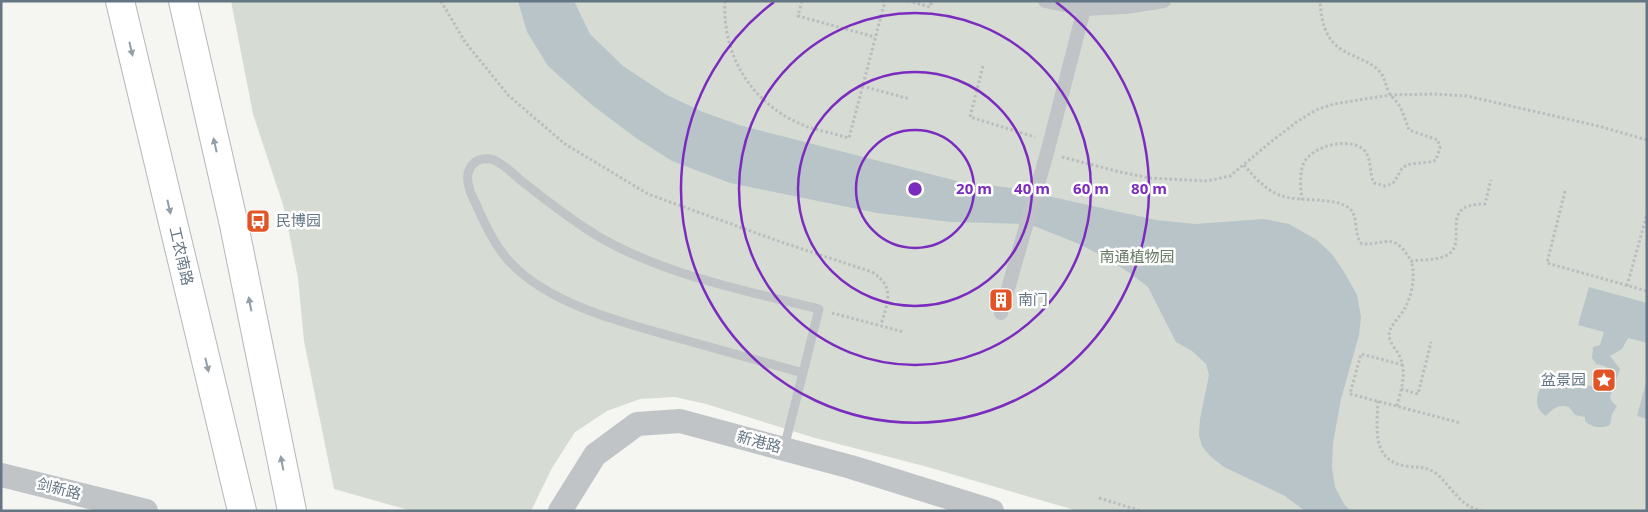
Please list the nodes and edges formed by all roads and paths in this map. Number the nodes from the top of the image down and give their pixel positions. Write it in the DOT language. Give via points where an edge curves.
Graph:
graph roads {
  1 [pos="120,1"];
  2 [pos="183,1"];
  3 [pos="441,1"];
  4 [pos="725,1"];
  5 [pos="802,1"];
  6 [pos="885,1"];
  7 [pos="908,1"];
  8 [pos="932,1"];
  9 [pos="1045,1"];
  10 [pos="1164,1"];
  11 [pos="1320,1"];
  12 [pos="1084,9"];
  13 [pos="875,37"];
  14 [pos="983,66"];
  15 [pos="862,86"];
  16 [pos="1390,95"];
  17 [pos="910,99"];
  18 [pos="1647,140"];
  19 [pos="1048,147"];
  20 [pos="1244,166"];
  21 [pos="1491,180"];
  22 [pos="1565,191"];
  23 [pos="1302,200"];
  24 [pos="1647,214"];
  25 [pos="1411,261"];
  26 [pos="1627,286"];
  27 [pos="1647,291"];
  28 [pos="819,309"];
  29 [pos="1001,314"];
  30 [pos="881,325"];
  31 [pos="904,332"];
  32 [pos="1431,342"];
  33 [pos="1403,366"];
  34 [pos="803,374"];
  35 [pos="1401,390"];
  36 [pos="1378,401"];
  37 [pos="1397,406"];
  38 [pos="1461,423"];
  39 [pos="784,448"];
  40 [pos="1,475"];
  41 [pos="1099,498"];
  42 [pos="146,511"];
  43 [pos="242,511"];
  44 [pos="292,511"];
  45 [pos="560,511"];
  46 [pos="992,511"];
  47 [pos="1141,511"];
  48 [pos="1482,511"];
  1 -- 43 [label="main road, 工农南路, one-way"];
  44 -- 2 [label="main road, one-way" via="234,225"];
  3 -- 30 [label="path" via="465,42 509,96 565,144 648,194 872,272 888,287"];
  4 -- 15 [label="path" via="724,17 731,50 747,82 776,111 808,126 849,138"];
  5 -- 13 [label="path" via="798,16"];
  6 -- 13 [label="path"];
  7 -- 8 [label="path" via="930,7"];
  9 -- 12 [label="street"];
  10 -- 12 [label="street" via="1126,8"];
  11 -- 16 [label="path" via="1326,33 1332,42 1342,52 1373,65 1384,77"];
  12 -- 19 [label="street"];
  13 -- 15 [label="path"];
  14 -- 19 [label="path" via="970,118"];
  15 -- 17 [label="path"];
  16 -- 18 [label="path" via="1467,96"];
  16 -- 20 [label="path" via="1316,110 1272,141"];
  16 -- 23 [label="path" via="1400,106 1409,130 1438,140 1440,148 1436,160 1410,164 1402,169 1392,184 1385,186 1372,179 1367,152 1362,148 1329,145 1303,163"];
  19 -- 20 [label="path" via="1120,172 1149,178 1207,181 1230,176"];
  19 -- 29 [label="street"];
  20 -- 23 [label="path" via="1278,194"];
  21 -- 25 [label="path" via="1485,204 1472,204 1462,209 1456,218 1453,250 1444,257"];
  22 -- 26 [label="path" via="1547,263"];
  23 -- 25 [label="path" via="1342,203 1351,210 1357,239 1362,244 1395,242 1403,247"];
  24 -- 26 [label="path"];
  25 -- 33 [label="path" via="1414,269 1410,294 1389,336"];
  26 -- 27 [label="path"];
  28 -- 30 [label="path"];
  28 -- 34 [label="lane" via="665,267 591,233 492,159 473,163 468,187 492,236 508,260 529,279 606,316"];
  28 -- 39 [label="lane"];
  30 -- 31 [label="path"];
  32 -- 35 [label="path" via="1418,394"];
  33 -- 35 [label="path"];
  33 -- 36 [label="path" via="1361,354 1350,394"];
  35 -- 37 [label="path"];
  36 -- 37 [label="path"];
  36 -- 48 [label="path" via="1376,426 1384,455 1405,466 1429,469 1464,503"];
  37 -- 38 [label="path"];
  39 -- 45 [label="street, 新港路" via="680,421 637,424 595,455"];
  39 -- 46 [label="street, 新港路"];
  40 -- 42 [label="street, 剑新路"];
  41 -- 47 [label="path"];
}
